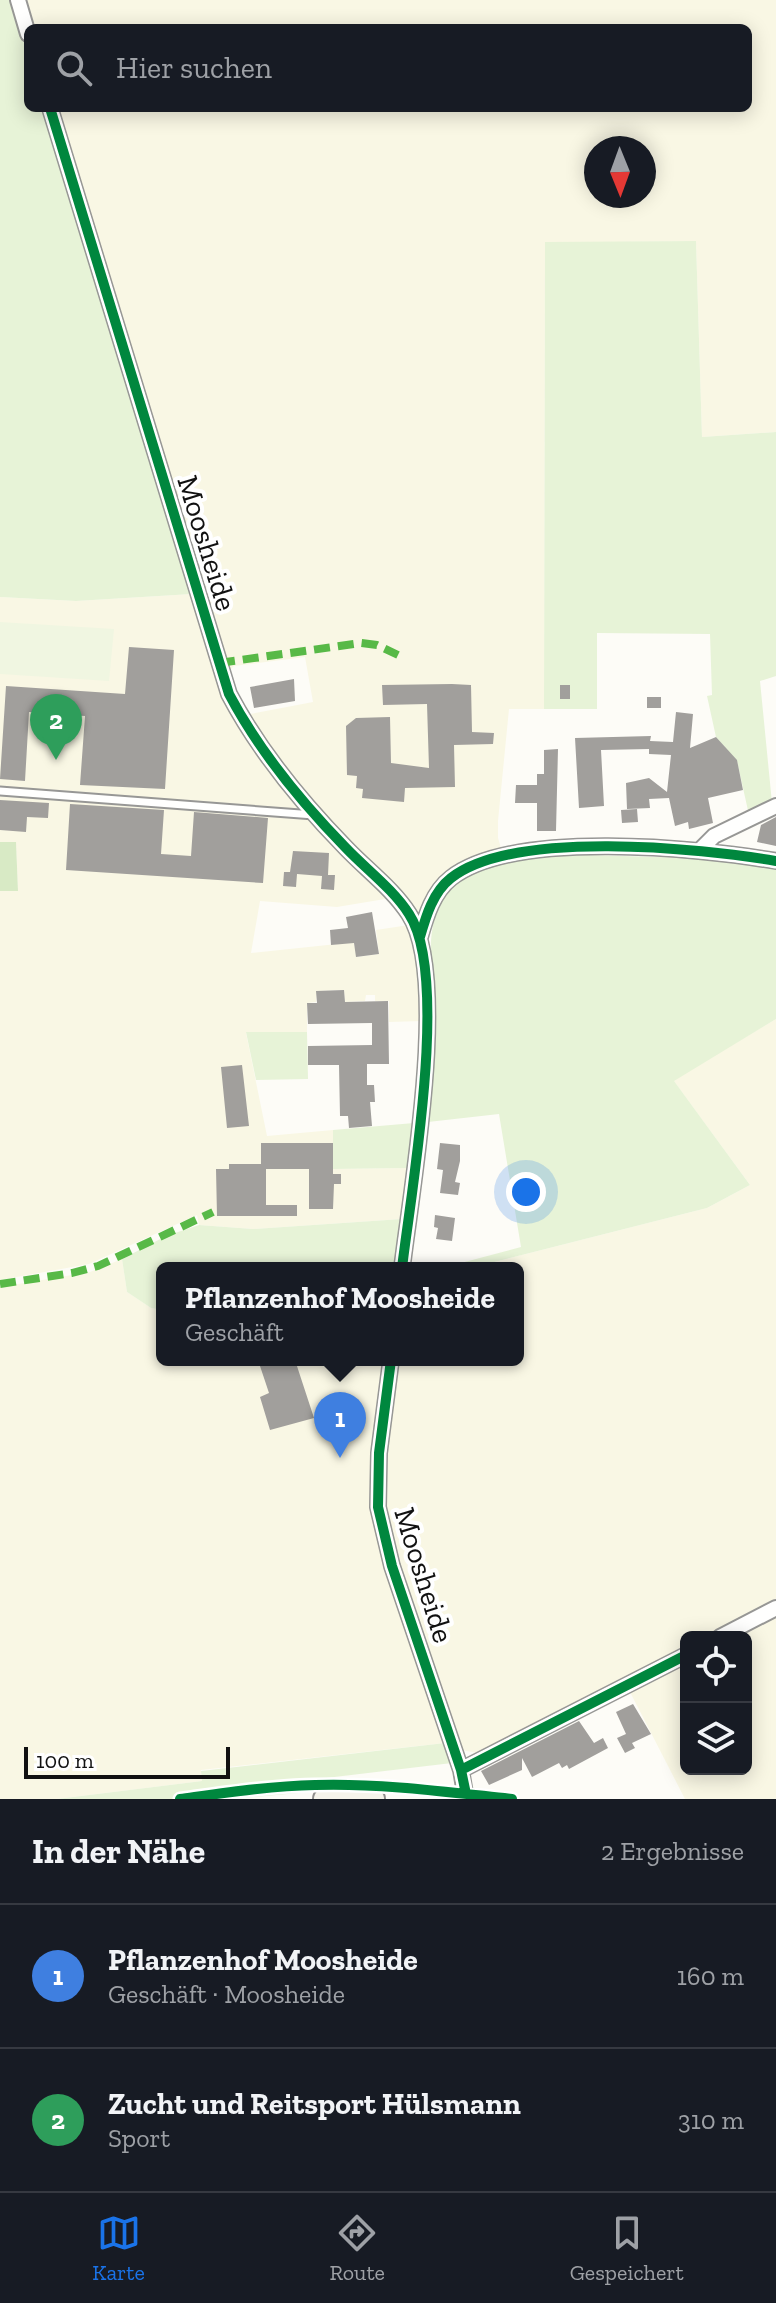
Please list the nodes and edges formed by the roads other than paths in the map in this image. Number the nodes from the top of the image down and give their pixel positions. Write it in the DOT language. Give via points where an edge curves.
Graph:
graph roads {
  1 [pos="18,0"];
  2 [pos="25,24"];
  3 [pos="51,112"];
  4 [pos="0,791"];
  5 [pos="776,806"];
  6 [pos="316,815"];
  7 [pos="699,851"];
  8 [pos="776,861"];
  9 [pos="420,937"];
  10 [pos="403,1262"];
  11 [pos="390,1366"];
  12 [pos="776,1608"];
  13 [pos="732,1631"];
  14 [pos="680,1658"];
  15 [pos="461,1770"];
  16 [pos="325,1799"];
  17 [pos="373,1799"];
  18 [pos="466,1799"];
  1 -- 2 [label="street"];
  3 -- 6 [label="street, Moosheide" via="226,687 253,736"];
  4 -- 6 [label="lane"];
  5 -- 7 [label="street" via="714,836"];
  6 -- 9 [label="street, Moosheide" via="404,907"];
  7 -- 8 [label="street"];
  7 -- 9 [label="street" via="558,848 503,854 446,883"];
  9 -- 10 [label="street, Moosheide" via="427,1029"];
  11 -- 15 [label="street, Moosheide" via="378,1507 392,1566"];
  12 -- 13 [label="street"];
  14 -- 15 [label="street"];
  15 -- 18 [label="street, Moosheide"];
  16 -- 17 [label="main road"];
}
